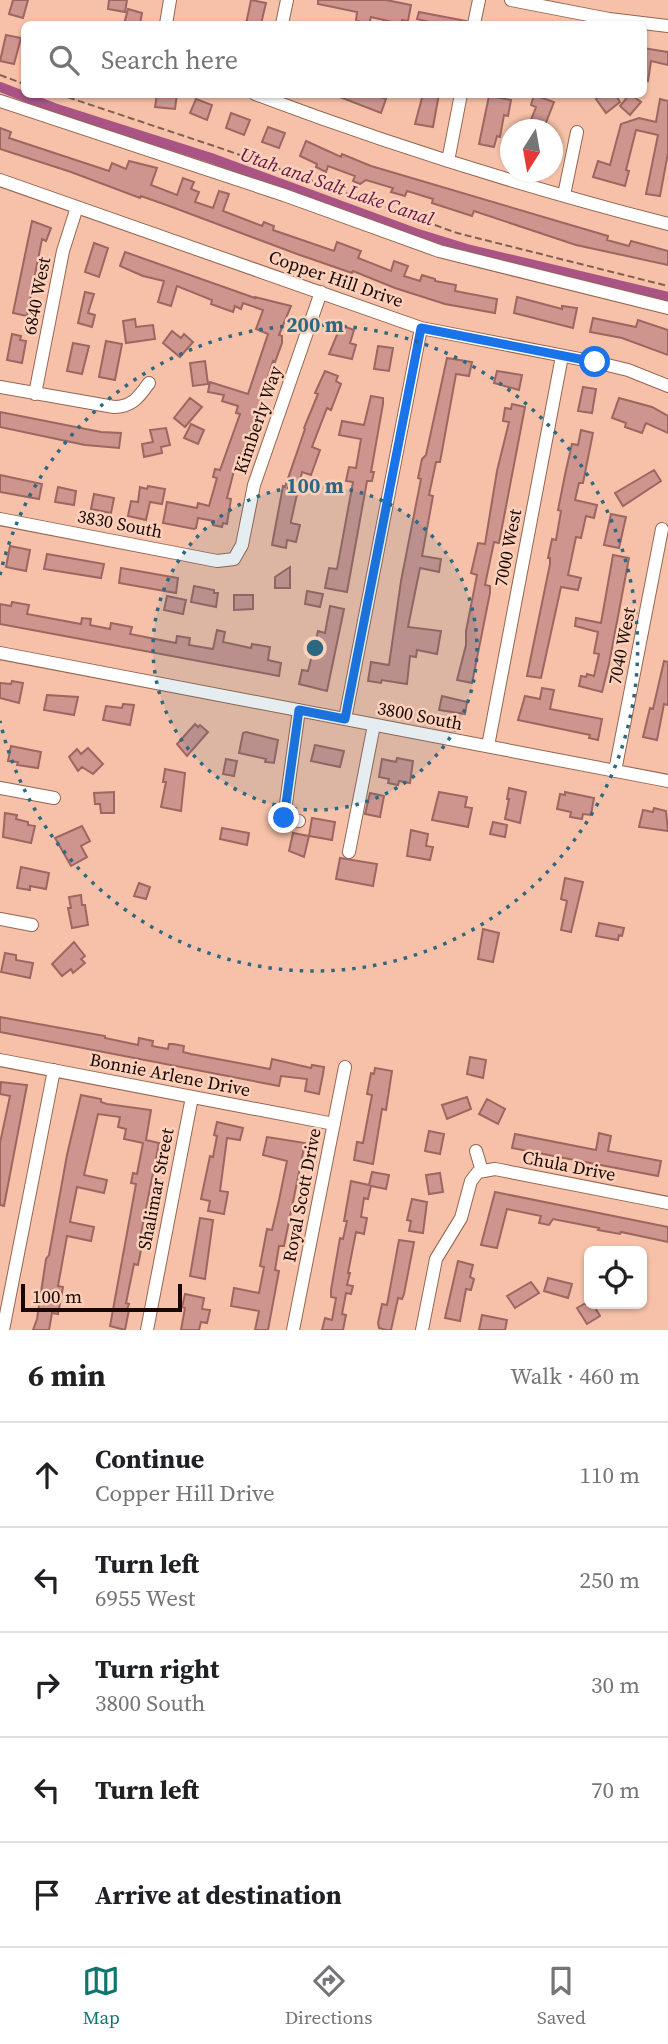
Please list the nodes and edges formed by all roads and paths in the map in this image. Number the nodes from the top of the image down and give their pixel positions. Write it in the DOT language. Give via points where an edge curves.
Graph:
graph roads {
  1 [pos="170,0"];
  2 [pos="287,0"];
  3 [pos="479,0"];
  4 [pos="511,0"];
  5 [pos="166,21"];
  6 [pos="283,21"];
  7 [pos="475,21"];
  8 [pos="626,21"];
  9 [pos="647,24"];
  10 [pos="668,26"];
  11 [pos="0,75"];
  12 [pos="21,83"];
  13 [pos="70,98"];
  14 [pos="269,98"];
  15 [pos="460,98"];
  16 [pos="0,101"];
  17 [pos="577,132"];
  18 [pos="448,161"];
  19 [pos="0,180"];
  20 [pos="564,195"];
  21 [pos="77,207"];
  22 [pos="668,224"];
  23 [pos="668,286"];
  24 [pos="321,292"];
  25 [pos="668,308"];
  26 [pos="421,328"];
  27 [pos="562,356"];
  28 [pos="149,383"];
  29 [pos="668,386"];
  30 [pos="0,387"];
  31 [pos="35,394"];
  32 [pos="0,519"];
  33 [pos="662,528"];
  34 [pos="234,559"];
  35 [pos="0,653"];
  36 [pos="299,710"];
  37 [pos="345,719"];
  38 [pos="374,725"];
  39 [pos="488,746"];
  40 [pos="615,771"];
  41 [pos="668,781"];
  42 [pos="0,788"];
  43 [pos="54,798"];
  44 [pos="299,821"];
  45 [pos="349,852"];
  46 [pos="0,919"];
  47 [pos="32,925"];
  48 [pos="0,1060"];
  49 [pos="345,1067"];
  50 [pos="54,1070"];
  51 [pos="192,1097"];
  52 [pos="334,1124"];
  53 [pos="476,1152"];
  54 [pos="482,1171"];
  55 [pos="668,1203"];
  56 [pos="3,1330"];
  57 [pos="147,1330"];
  58 [pos="293,1330"];
  59 [pos="422,1330"];
  1 -- 5 [label="street"];
  2 -- 6 [label="street"];
  3 -- 7 [label="street"];
  4 -- 8 [label="street"];
  9 -- 10 [label="street"];
  11 -- 12 [label="path"];
  13 -- 23 [label="path" via="457,233"];
  14 -- 18 [label="street"];
  15 -- 18 [label="street"];
  16 -- 25 [label="street" via="439,251"];
  17 -- 20 [label="street"];
  18 -- 20 [label="street"];
  19 -- 21 [label="street, Copper Hill Drive"];
  20 -- 22 [label="street"];
  21 -- 24 [label="street, Copper Hill Drive"];
  21 -- 31 [label="street, 6840 West" via="64,247"];
  24 -- 26 [label="street, Copper Hill Drive"];
  24 -- 34 [label="street, Kimberly Way" via="254,485 242,545"];
  26 -- 27 [label="street, Copper Hill Drive"];
  26 -- 37 [label="street"];
  27 -- 29 [label="street, Copper Hill Drive" via="628,370"];
  27 -- 39 [label="street, 7000 West"];
  28 -- 31 [label="street" via="135,401 121,407"];
  30 -- 31 [label="street"];
  32 -- 34 [label="street, 3830 South" via="217,561"];
  33 -- 40 [label="street, 7040 West"];
  35 -- 36 [label="street, 3800 South"];
  36 -- 37 [label="street, 3800 South"];
  36 -- 44 [label="street" via="284,818"];
  37 -- 38 [label="street, 3800 South"];
  38 -- 39 [label="street, 3800 South"];
  38 -- 45 [label="street"];
  39 -- 40 [label="street, 3800 South"];
  40 -- 41 [label="street, 3800 South"];
  42 -- 43 [label="street"];
  46 -- 47 [label="street"];
  48 -- 50 [label="street, Bonnie Arlene Drive"];
  49 -- 52 [label="street, Royal Scott Drive"];
  50 -- 51 [label="street, Bonnie Arlene Drive"];
  50 -- 56 [label="street"];
  51 -- 52 [label="street, Bonnie Arlene Drive"];
  51 -- 57 [label="street, Shalimar Street"];
  52 -- 58 [label="street, Royal Scott Drive"];
  53 -- 54 [label="street"];
  54 -- 55 [label="street, Chula Drive" via="495,1169"];
  54 -- 59 [label="street" via="473,1178 461,1218 436,1259"];
}
